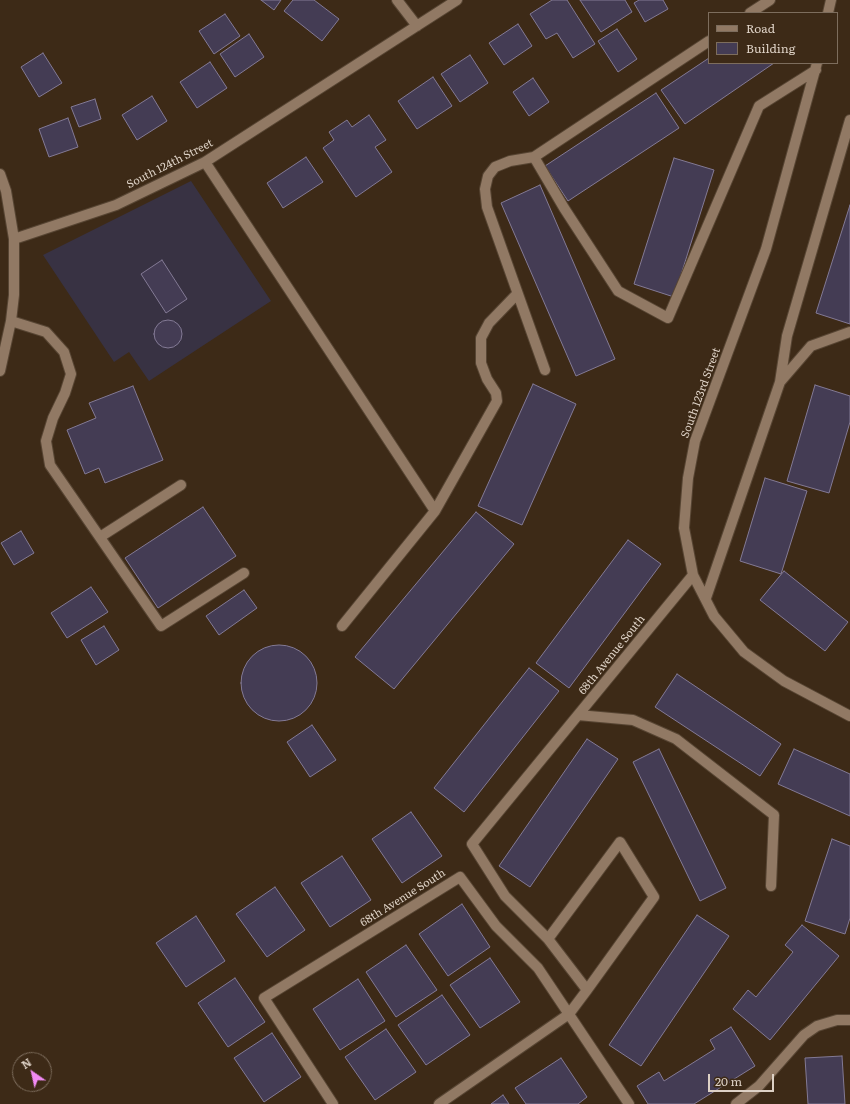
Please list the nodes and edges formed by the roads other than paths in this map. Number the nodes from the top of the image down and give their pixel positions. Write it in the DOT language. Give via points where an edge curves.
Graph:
graph roads {
  1 [pos="397,0"];
  2 [pos="457,0"];
  3 [pos="770,0"];
  4 [pos="831,0"];
  5 [pos="752,12"];
  6 [pos="828,12"];
  7 [pos="417,26"];
  8 [pos="708,41"];
  9 [pos="817,67"];
  10 [pos="850,120"];
  11 [pos="534,157"];
  12 [pos="205,162"];
  13 [pos="0,174"];
  14 [pos="14,239"];
  15 [pos="517,294"];
  16 [pos="11,321"];
  17 [pos="850,332"];
  18 [pos="545,370"];
  19 [pos="0,371"];
  20 [pos="780,382"];
  21 [pos="181,485"];
  22 [pos="436,511"];
  23 [pos="100,537"];
  24 [pos="244,573"];
  25 [pos="693,575"];
  26 [pos="706,598"];
  27 [pos="342,626"];
  28 [pos="578,715"];
  29 [pos="850,716"];
  30 [pos="771,886"];
  31 [pos="548,939"];
  32 [pos="587,990"];
  33 [pos="569,1014"];
  34 [pos="850,1020"];
  35 [pos="333,1104"];
  36 [pos="439,1104"];
  37 [pos="629,1104"];
  38 [pos="736,1104"];
  1 -- 7 [label="street"];
  2 -- 7 [label="street, South 124th Street"];
  3 -- 5 [label="street"];
  4 -- 6 [label="street"];
  7 -- 12 [label="street, South 124th Street"];
  8 -- 11 [label="street"];
  9 -- 11 [label="street" via="759,106 668,318 618,292"];
  9 -- 25 [label="street, South 123rd Street" via="766,249 695,441 688,478 684,528"];
  10 -- 20 [label="street" via="787,336"];
  11 -- 15 [label="street" via="510,161 495,167 488,176 485,189 487,208"];
  12 -- 14 [label="street, South 124th Street" via="116,204"];
  12 -- 22 [label="street"];
  13 -- 14 [label="street" via="6,191"];
  14 -- 16 [label="street" via="14,295"];
  15 -- 18 [label="street"];
  15 -- 22 [label="street" via="489,323 481,338 481,363 486,379 496,393 497,401"];
  16 -- 19 [label="street"];
  16 -- 23 [label="street" via="46,332 64,352 71,374 65,393 52,418 46,441 50,465"];
  17 -- 20 [label="street" via="811,346"];
  20 -- 26 [label="street"];
  21 -- 23 [label="street"];
  22 -- 27 [label="street"];
  23 -- 24 [label="street" via="161,626"];
  25 -- 26 [label="street, South 123rd Street"];
  25 -- 28 [label="street, 68th Avenue South"];
  26 -- 29 [label="street, South 123rd Street" via="714,616 744,652 784,681"];
  28 -- 30 [label="street" via="633,720 676,739 774,815"];
  28 -- 31 [label="street, 68th Avenue South" via="472,844 505,896"];
  31 -- 32 [label="street"];
  31 -- 32 [label="street" via="620,842 654,897"];
  32 -- 33 [label="street"];
  33 -- 35 [label="street, 68th Avenue South" via="538,968 496,926 460,877 264,998"];
  33 -- 36 [label="street"];
  33 -- 37 [label="street, 68th Avenue South"];
  34 -- 38 [label="street" via="837,1020 817,1026 804,1035 759,1086"];
}
